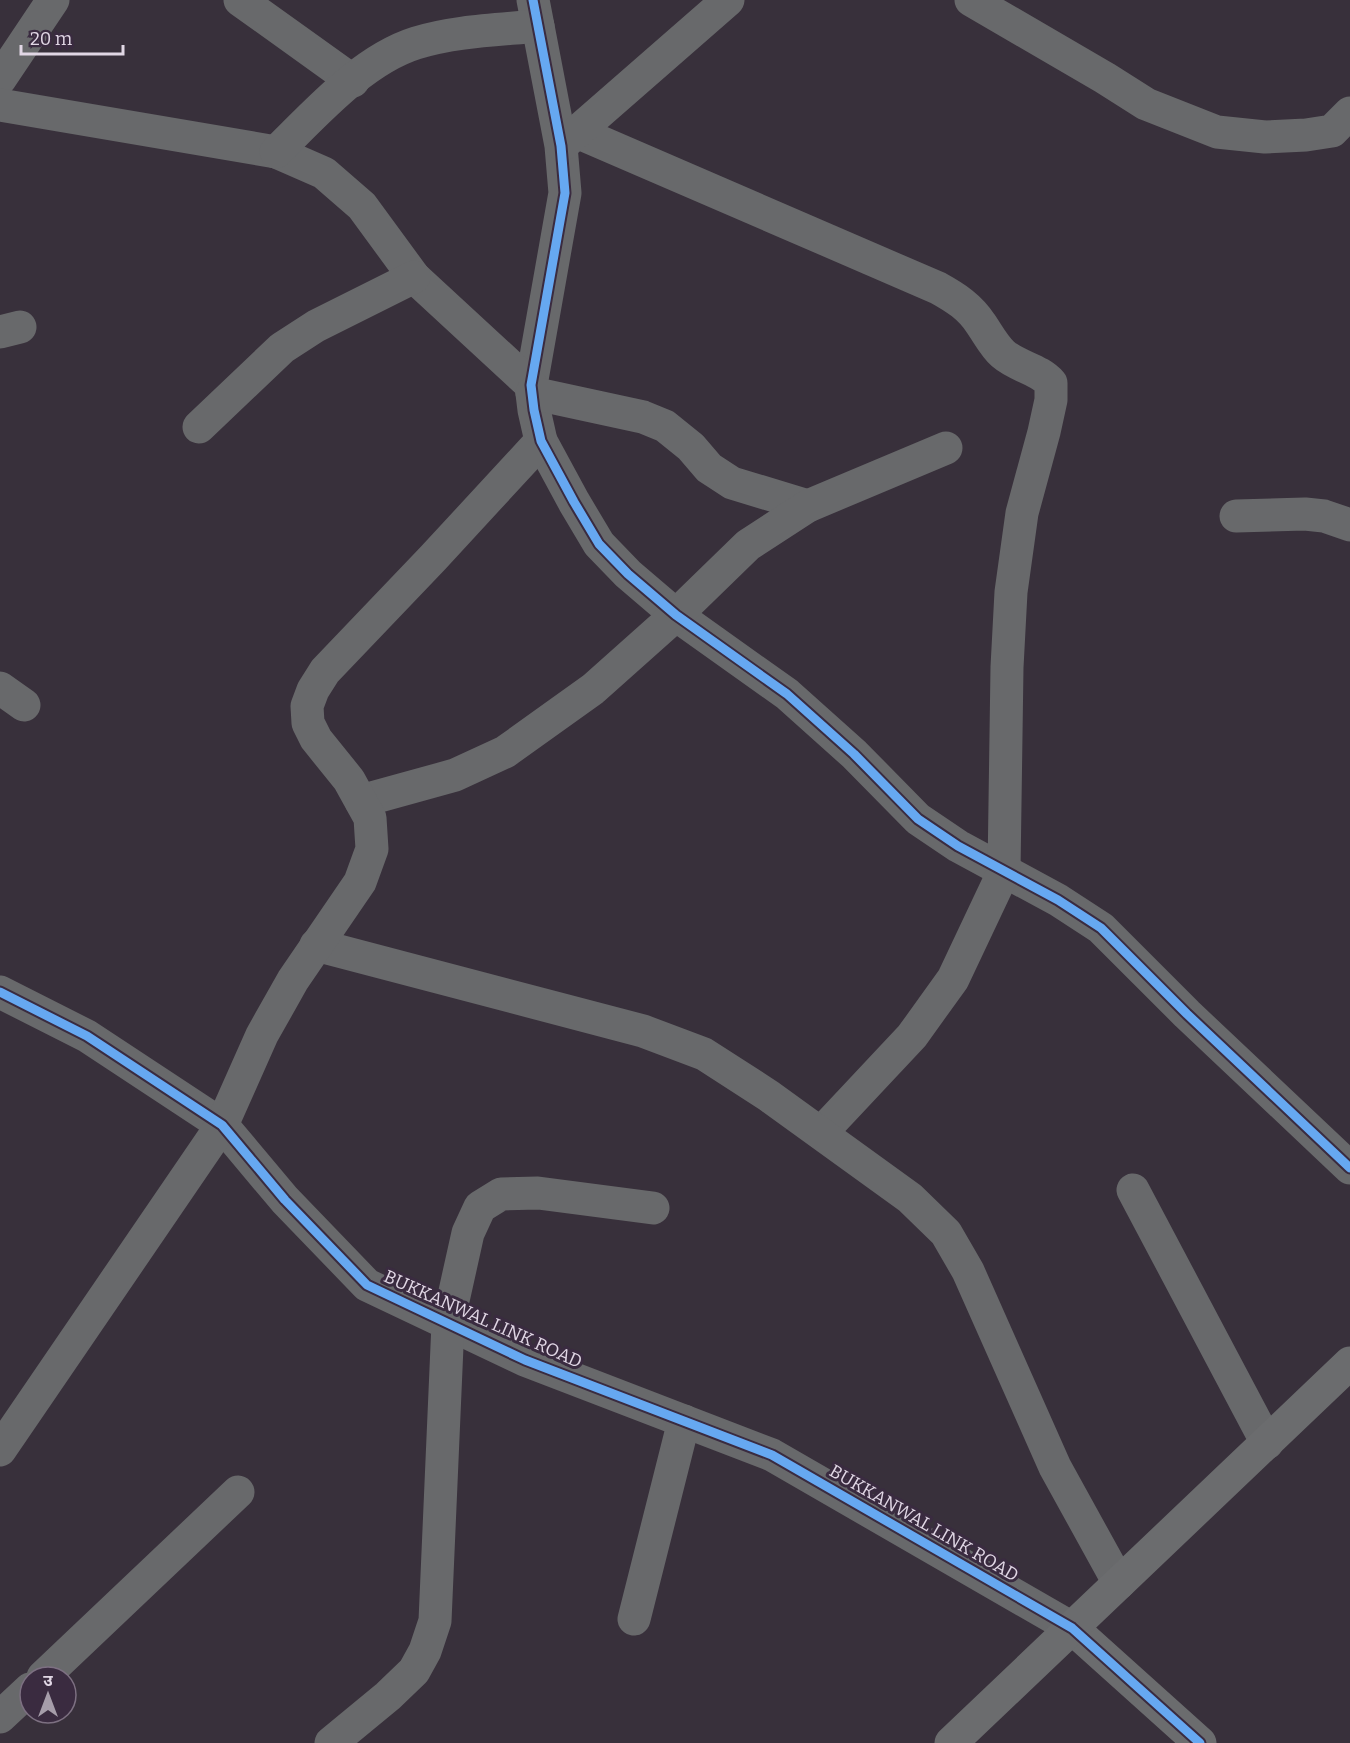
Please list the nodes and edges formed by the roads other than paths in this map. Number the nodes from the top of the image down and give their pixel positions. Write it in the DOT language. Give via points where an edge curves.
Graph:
graph roads {
  1 [pos="53,0"];
  2 [pos="240,0"];
  3 [pos="728,0"];
  4 [pos="971,0"];
  5 [pos="536,13"];
  6 [pos="0,79"];
  7 [pos="353,81"];
  8 [pos="0,105"];
  9 [pos="1350,113"];
  10 [pos="569,139"];
  11 [pos="276,152"];
  12 [pos="414,277"];
  13 [pos="532,389"];
  14 [pos="199,427"];
  15 [pos="542,441"];
  16 [pos="946,448"];
  17 [pos="808,506"];
  18 [pos="1236,516"];
  19 [pos="1350,525"];
  20 [pos="676,615"];
  21 [pos="361,801"];
  22 [pos="1004,872"];
  23 [pos="315,945"];
  24 [pos="0,992"];
  25 [pos="222,1125"];
  26 [pos="821,1133"];
  27 [pos="1350,1168"];
  28 [pos="1133,1190"];
  29 [pos="653,1208"];
  30 [pos="448,1323"];
  31 [pos="1350,1363"];
  32 [pos="684,1421"];
  33 [pos="1267,1443"];
  34 [pos="0,1450"];
  35 [pos="238,1492"];
  36 [pos="1119,1583"];
  37 [pos="634,1619"];
  38 [pos="1072,1628"];
  39 [pos="56,1665"];
  40 [pos="18,1700"];
  41 [pos="0,1717"];
  42 [pos="331,1743"];
  43 [pos="951,1743"];
  44 [pos="1200,1743"];
  1 -- 6 [label="street"];
  2 -- 7 [label="street"];
  3 -- 10 [label="street"];
  4 -- 9 [label="street" via="1146,104 1217,132 1265,137 1306,135 1332,130"];
  5 -- 7 [label="street" via="414,44 375,63"];
  5 -- 10 [label="street"];
  7 -- 11 [label="street"];
  8 -- 11 [label="street"];
  10 -- 13 [label="street" via="565,193"];
  10 -- 22 [label="street" via="938,288 962,302 1002,354 1051,383 1049,411 1022,513 1011,592"];
  11 -- 12 [label="street" via="324,173 362,206"];
  12 -- 13 [label="street"];
  12 -- 14 [label="street" via="315,326 282,348"];
  13 -- 15 [label="street"];
  13 -- 17 [label="street" via="665,426 709,468 732,483"];
  15 -- 20 [label="street" via="599,544"];
  15 -- 21 [label="street" via="325,670 313,690 307,706 308,723 315,739"];
  16 -- 17 [label="street"];
  17 -- 20 [label="street" via="748,545"];
  18 -- 19 [label="street" via="1305,514"];
  20 -- 21 [label="street" via="593,689 505,752 454,775"];
  20 -- 22 [label="street" via="787,694 918,819"];
  21 -- 23 [label="street" via="370,818 372,849 360,882"];
  22 -- 26 [label="street" via="953,979 912,1036"];
  22 -- 27 [label="street" via="1101,928"];
  23 -- 25 [label="street" via="262,1035"];
  23 -- 26 [label="street" via="643,1031 704,1054"];
  24 -- 25 [label="street, BUKKANWAL LINK ROAD" via="87,1036"];
  25 -- 30 [label="street, BUKKANWAL LINK ROAD" via="285,1200 367,1285"];
  25 -- 34 [label="street"];
  26 -- 36 [label="street" via="910,1198 946,1233 968,1272 1055,1467"];
  28 -- 33 [label="street"];
  29 -- 30 [label="street" via="538,1193 501,1194 480,1207 468,1233"];
  30 -- 32 [label="street, BUKKANWAL LINK ROAD" via="525,1360"];
  30 -- 42 [label="street" via="435,1622 414,1671"];
  31 -- 33 [label="street"];
  32 -- 37 [label="street"];
  32 -- 38 [label="street, BUKKANWAL LINK ROAD" via="772,1455"];
  33 -- 36 [label="street"];
  35 -- 39 [label="street"];
  36 -- 38 [label="street"];
  38 -- 43 [label="street"];
  38 -- 44 [label="street"];
  40 -- 41 [label="street"];
}
